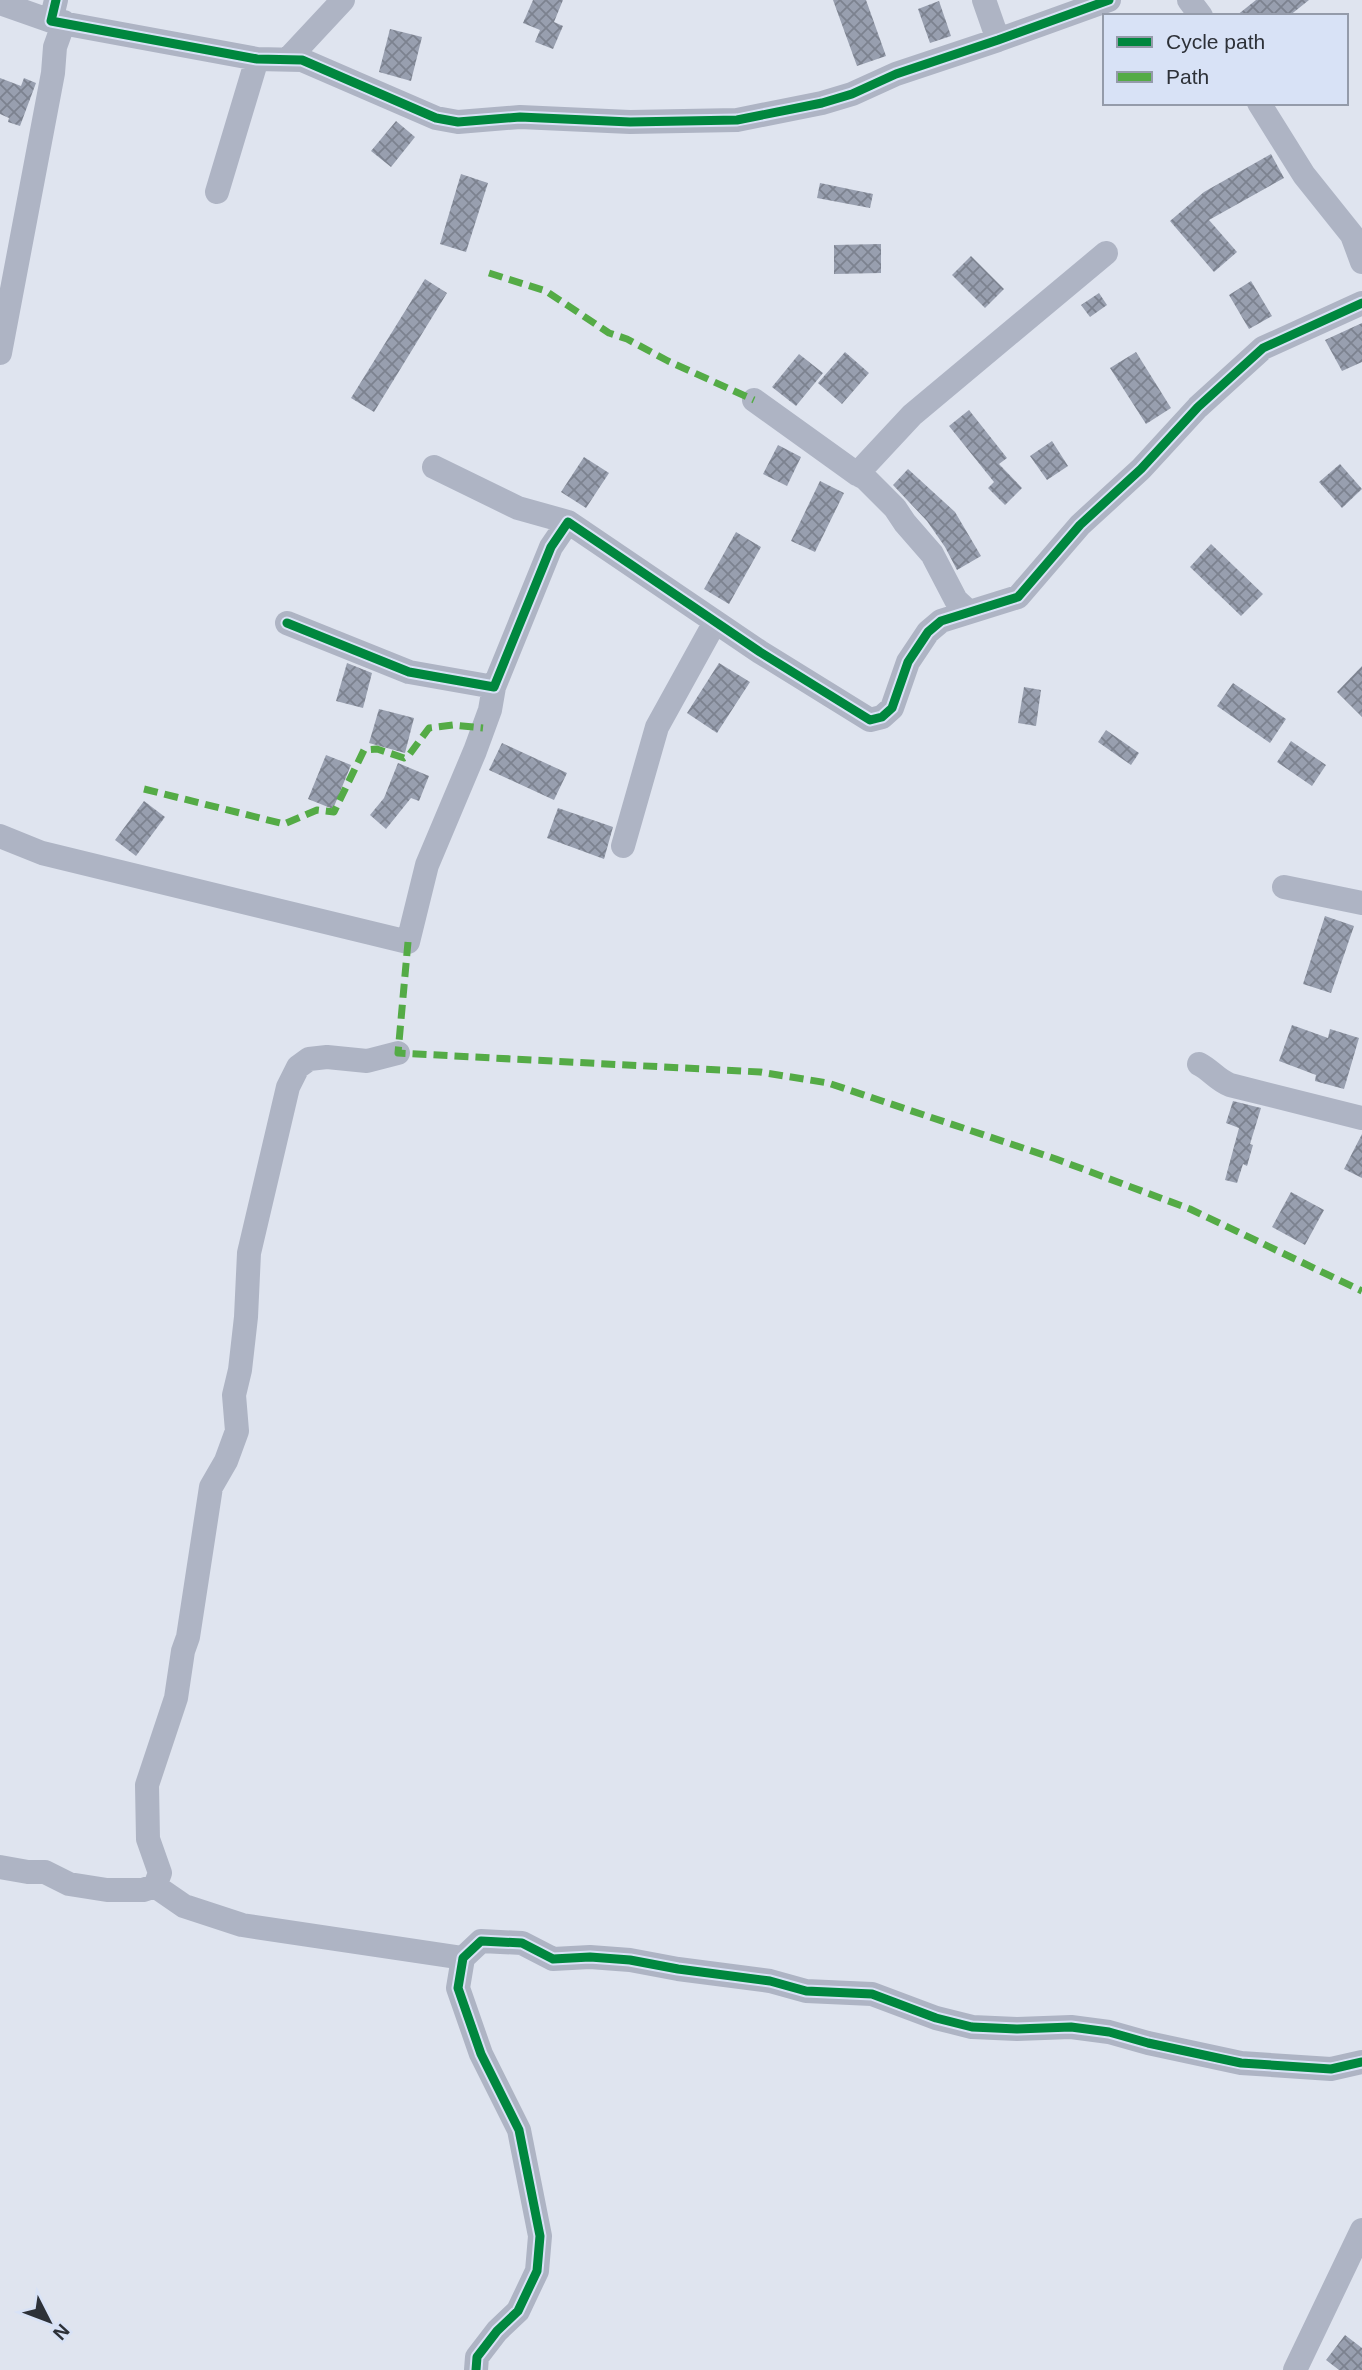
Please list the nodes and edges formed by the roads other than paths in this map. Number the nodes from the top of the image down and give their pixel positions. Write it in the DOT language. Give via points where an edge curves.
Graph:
graph roads {
  1 [pos="343,0"];
  2 [pos="985,0"];
  3 [pos="1109,0"];
  4 [pos="0,3"];
  5 [pos="57,14"];
  6 [pos="998,40"];
  7 [pos="257,59"];
  8 [pos="288,59"];
  9 [pos="1260,105"];
  10 [pos="217,192"];
  11 [pos="1107,253"];
  12 [pos="1362,262"];
  13 [pos="1362,303"];
  14 [pos="0,354"];
  15 [pos="754,400"];
  16 [pos="434,467"];
  17 [pos="857,474"];
  18 [pos="568,522"];
  19 [pos="970,612"];
  20 [pos="715,622"];
  21 [pos="286,623"];
  22 [pos="494,687"];
  23 [pos="0,836"];
  24 [pos="623,846"];
  25 [pos="1284,887"];
  26 [pos="1362,903"];
  27 [pos="398,1053"];
  28 [pos="1199,1064"];
  29 [pos="1362,1118"];
  30 [pos="0,1867"];
  31 [pos="155,1886"];
  32 [pos="463,1958"];
  33 [pos="1362,2062"];
  34 [pos="1362,2230"];
  35 [pos="476,2370"];
  36 [pos="1295,2370"];
  1 -- 8 [label="street"];
  2 -- 6 [label="street"];
  3 -- 6 [label="street"];
  4 -- 5 [label="street"];
  5 -- 7 [label="street"];
  5 -- 14 [label="street" via="53,73"];
  6 -- 8 [label="street" via="852,94 737,120 520,117 458,122 436,118"];
  7 -- 8 [label="street"];
  7 -- 10 [label="street"];
  9 -- 12 [label="street" via="1304,175 1352,235"];
  11 -- 17 [label="street" via="912,415"];
  13 -- 19 [label="street" via="1263,348 1080,525 1018,597"];
  15 -- 17 [label="street"];
  16 -- 18 [label="street" via="517,508"];
  17 -- 19 [label="street" via="895,508 932,554 956,600"];
  18 -- 20 [label="street"];
  18 -- 22 [label="street" via="551,547"];
  19 -- 20 [label="street" via="941,621 928,632 908,662 892,708 870,720"];
  20 -- 24 [label="street" via="657,727"];
  21 -- 22 [label="street" via="409,672"];
  22 -- 23 [label="street" via="475,751 427,865 408,942 42,853"];
  25 -- 26 [label="street"];
  27 -- 31 [label="street" via="368,1061 309,1059 298,1067 288,1087 249,1252 246,1317 233,1395 237,1431 211,1487 176,1698 147,1785 148,1839 160,1874"];
  28 -- 29 [label="street" via="1230,1085"];
  30 -- 31 [label="street" via="45,1872 69,1884 107,1890"];
  31 -- 32 [label="street" via="184,1906 242,1925"];
  32 -- 33 [label="street" via="481,1941 522,1943 553,1959 630,1959 806,1991 872,1994 972,2027 1071,2027 1109,2032 1241,2063 1331,2069"];
  32 -- 35 [label="street" via="458,1988 481,2054 519,2130 540,2236 537,2271 518,2311 477,2357"];
  34 -- 36 [label="street"];
}
